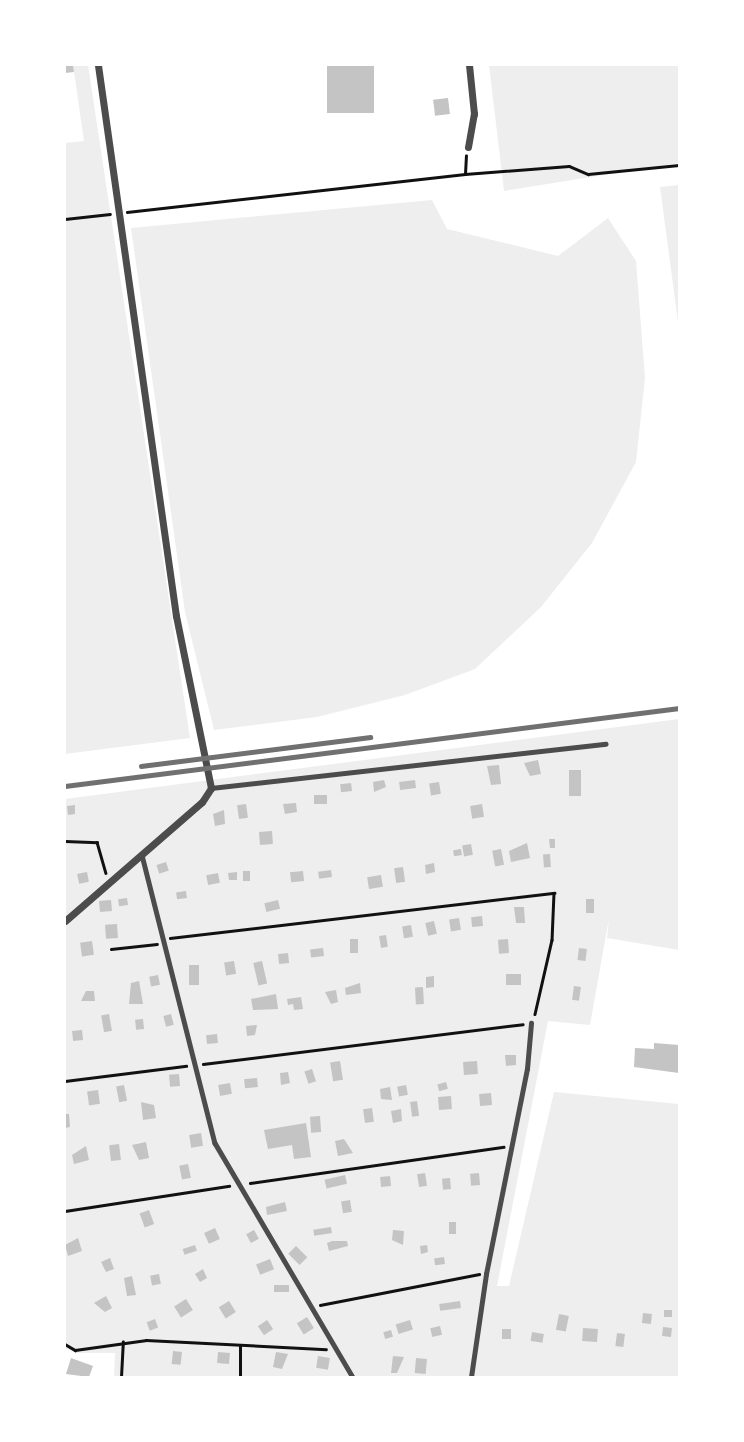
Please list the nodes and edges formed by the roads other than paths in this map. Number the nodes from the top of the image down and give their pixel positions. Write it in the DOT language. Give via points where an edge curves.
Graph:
graph roads {
  1 [pos="98,65"];
  2 [pos="469,65"];
  3 [pos="468,148"];
  4 [pos="606,744"];
  5 [pos="211,788"];
  6 [pos="142,855"];
  7 [pos="65,921"];
  8 [pos="531,1023"];
  9 [pos="353,1377"];
  10 [pos="471,1377"];
  1 -- 5 [label="street" via="176,617"];
  2 -- 3 [label="street" via="474,114"];
  4 -- 5 [label="lane"];
  5 -- 6 [label="street" via="202,802"];
  6 -- 7 [label="street"];
  6 -- 9 [label="lane" via="215,1143"];
  8 -- 10 [label="lane" via="527,1069 509,1148"];
}
